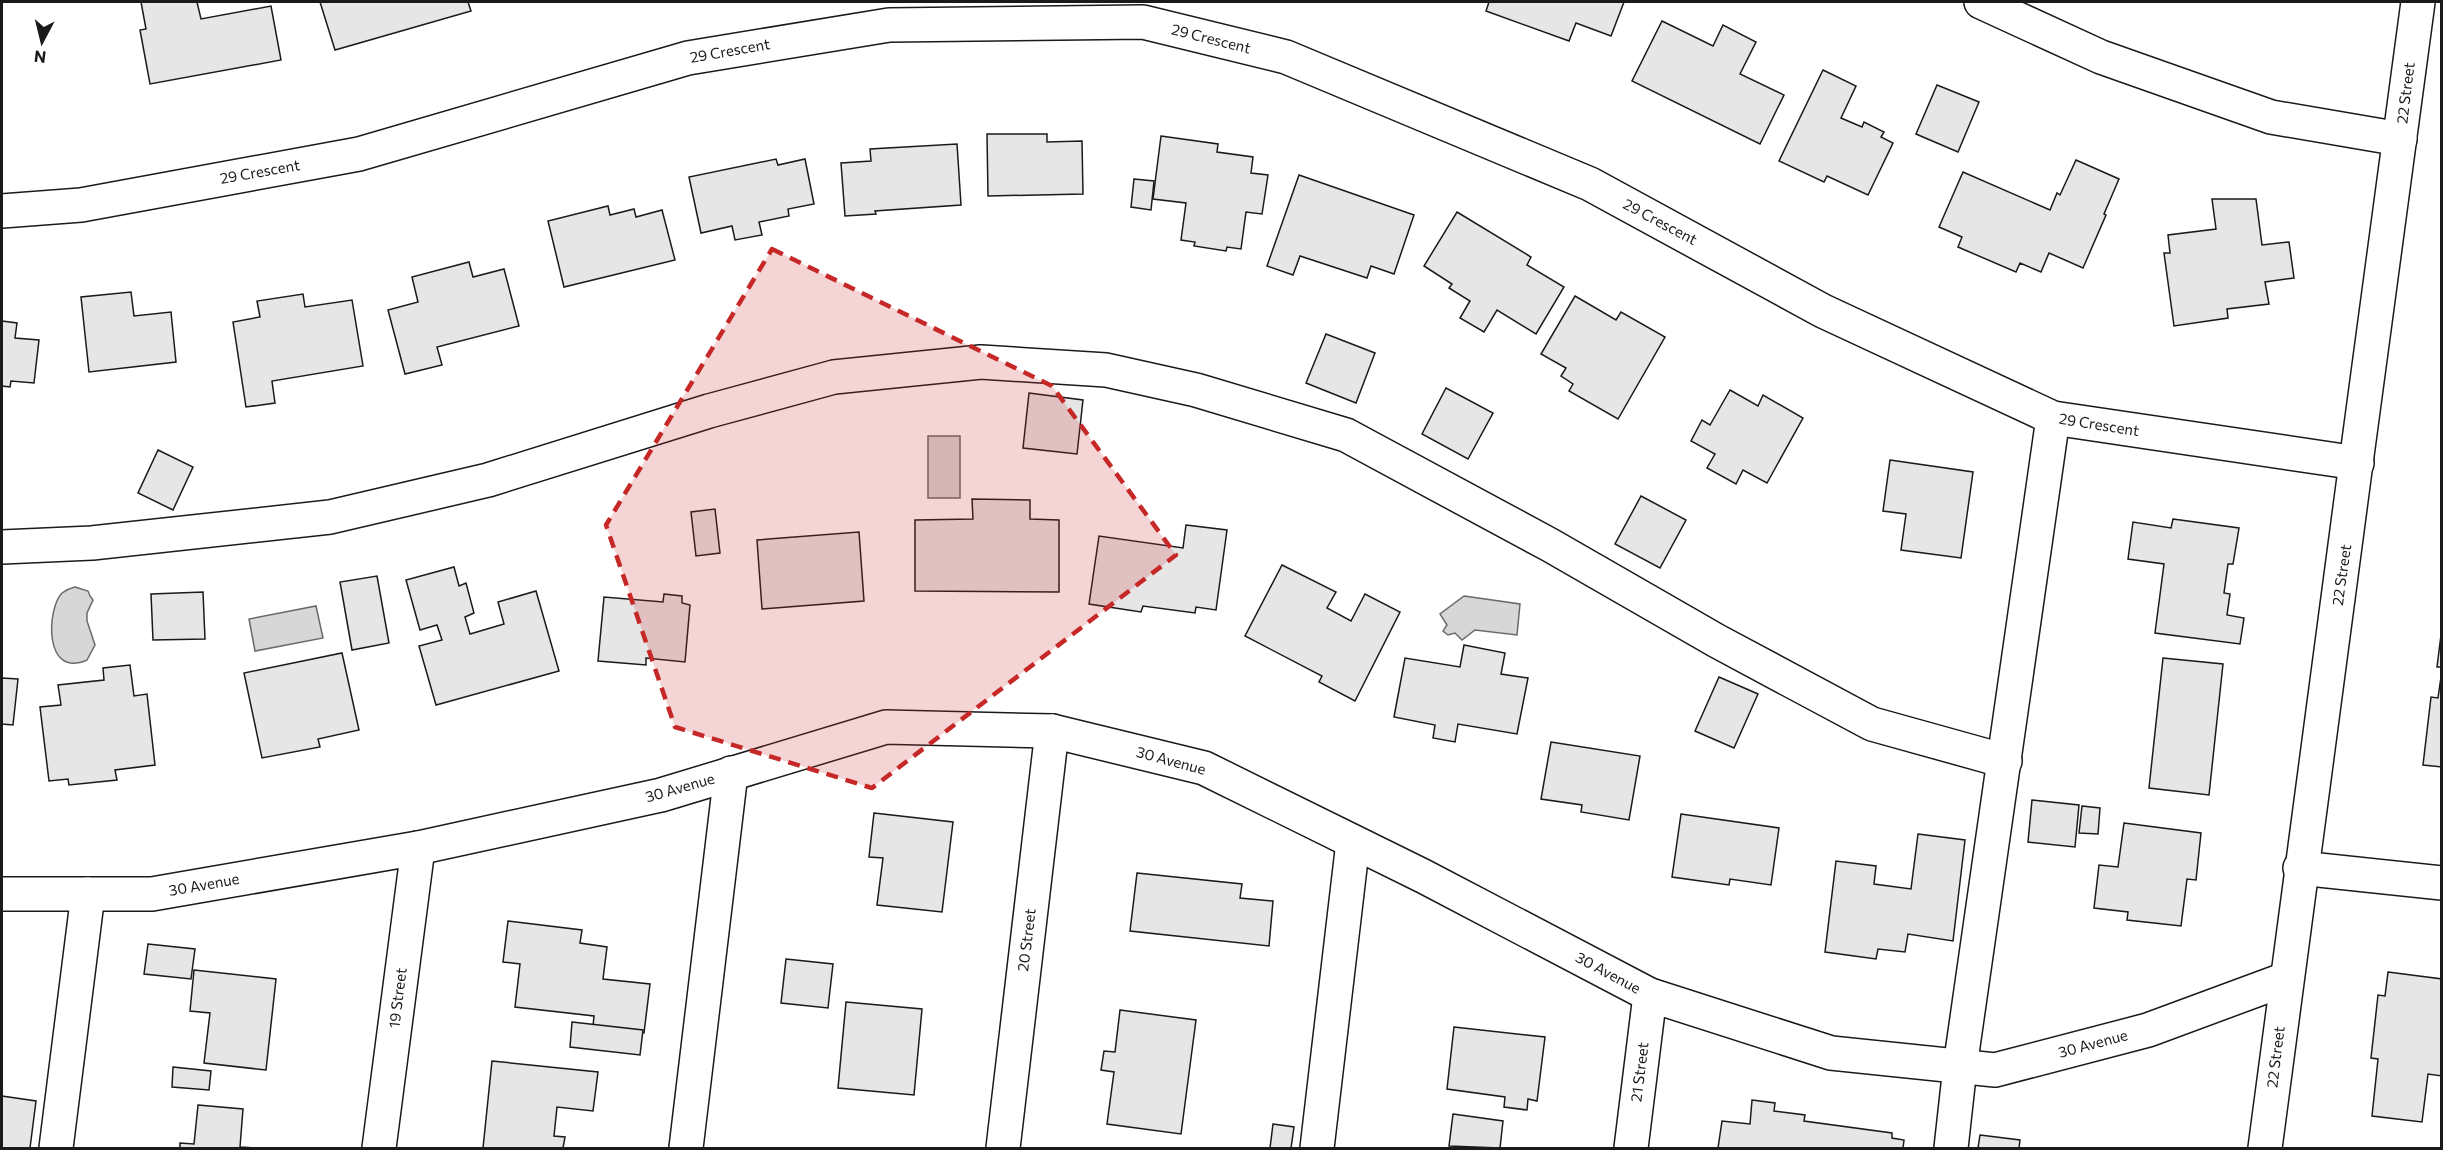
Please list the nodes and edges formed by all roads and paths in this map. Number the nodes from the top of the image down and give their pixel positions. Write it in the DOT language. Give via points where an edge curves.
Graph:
graph roads {
  1 [pos="1981,2"];
  2 [pos="2418,2"];
  3 [pos="2400,139"];
  4 [pos="2,211"];
  5 [pos="2053,418"];
  6 [pos="2357,463"];
  7 [pos="2,547"];
  8 [pos="1052,731"];
  9 [pos="2005,761"];
  10 [pos="730,773"];
  11 [pos="1353,842"];
  12 [pos="418,848"];
  13 [pos="2300,868"];
  14 [pos="2442,883"];
  15 [pos="2,894"];
  16 [pos="88,894"];
  17 [pos="2286,980"];
  18 [pos="1650,995"];
  19 [pos="1960,1066"];
  20 [pos="56,1149"];
  21 [pos="379,1149"];
  22 [pos="686,1149"];
  23 [pos="1003,1149"];
  24 [pos="1317,1149"];
  25 [pos="1631,1149"];
  26 [pos="1951,1149"];
  27 [pos="2265,1149"];
  1 -- 3 [label="street" via="2101,57 2271,117"];
  2 -- 3 [label="street, 22 Street"];
  3 -- 6 [label="street, 22 Street"];
  4 -- 5 [label="street, 29 Crescent" via="81,205 359,154 688,58 889,25 1143,22 1286,57 1590,184 1823,311"];
  5 -- 6 [label="street, 29 Crescent"];
  5 -- 9 [label="street"];
  6 -- 13 [label="street, 22 Street"];
  7 -- 9 [label="street" via="92,543 330,517 488,480 709,411 834,377 981,362 1106,370 1196,390 1346,435 1872,724"];
  8 -- 10 [label="street, 30 Avenue" via="886,727"];
  8 -- 11 [label="street, 30 Avenue" via="1204,768"];
  8 -- 23 [label="street, 20 Street"];
  9 -- 19 [label="street"];
  10 -- 12 [label="street, 30 Avenue" via="661,795"];
  10 -- 22 [label="street"];
  11 -- 18 [label="street, 30 Avenue"];
  11 -- 24 [label="street"];
  12 -- 16 [label="street, 30 Avenue" via="152,894"];
  12 -- 21 [label="street, 19 Street"];
  13 -- 14 [label="street"];
  13 -- 17 [label="street, 22 Street"];
  15 -- 16 [label="street, 30 Avenue"];
  16 -- 20 [label="street"];
  17 -- 19 [label="street, 30 Avenue" via="2126,1035 1995,1070"];
  17 -- 27 [label="street, 22 Street"];
  18 -- 19 [label="street, 30 Avenue" via="1830,1053"];
  18 -- 25 [label="street, 21 Street"];
  19 -- 26 [label="street"];
}
